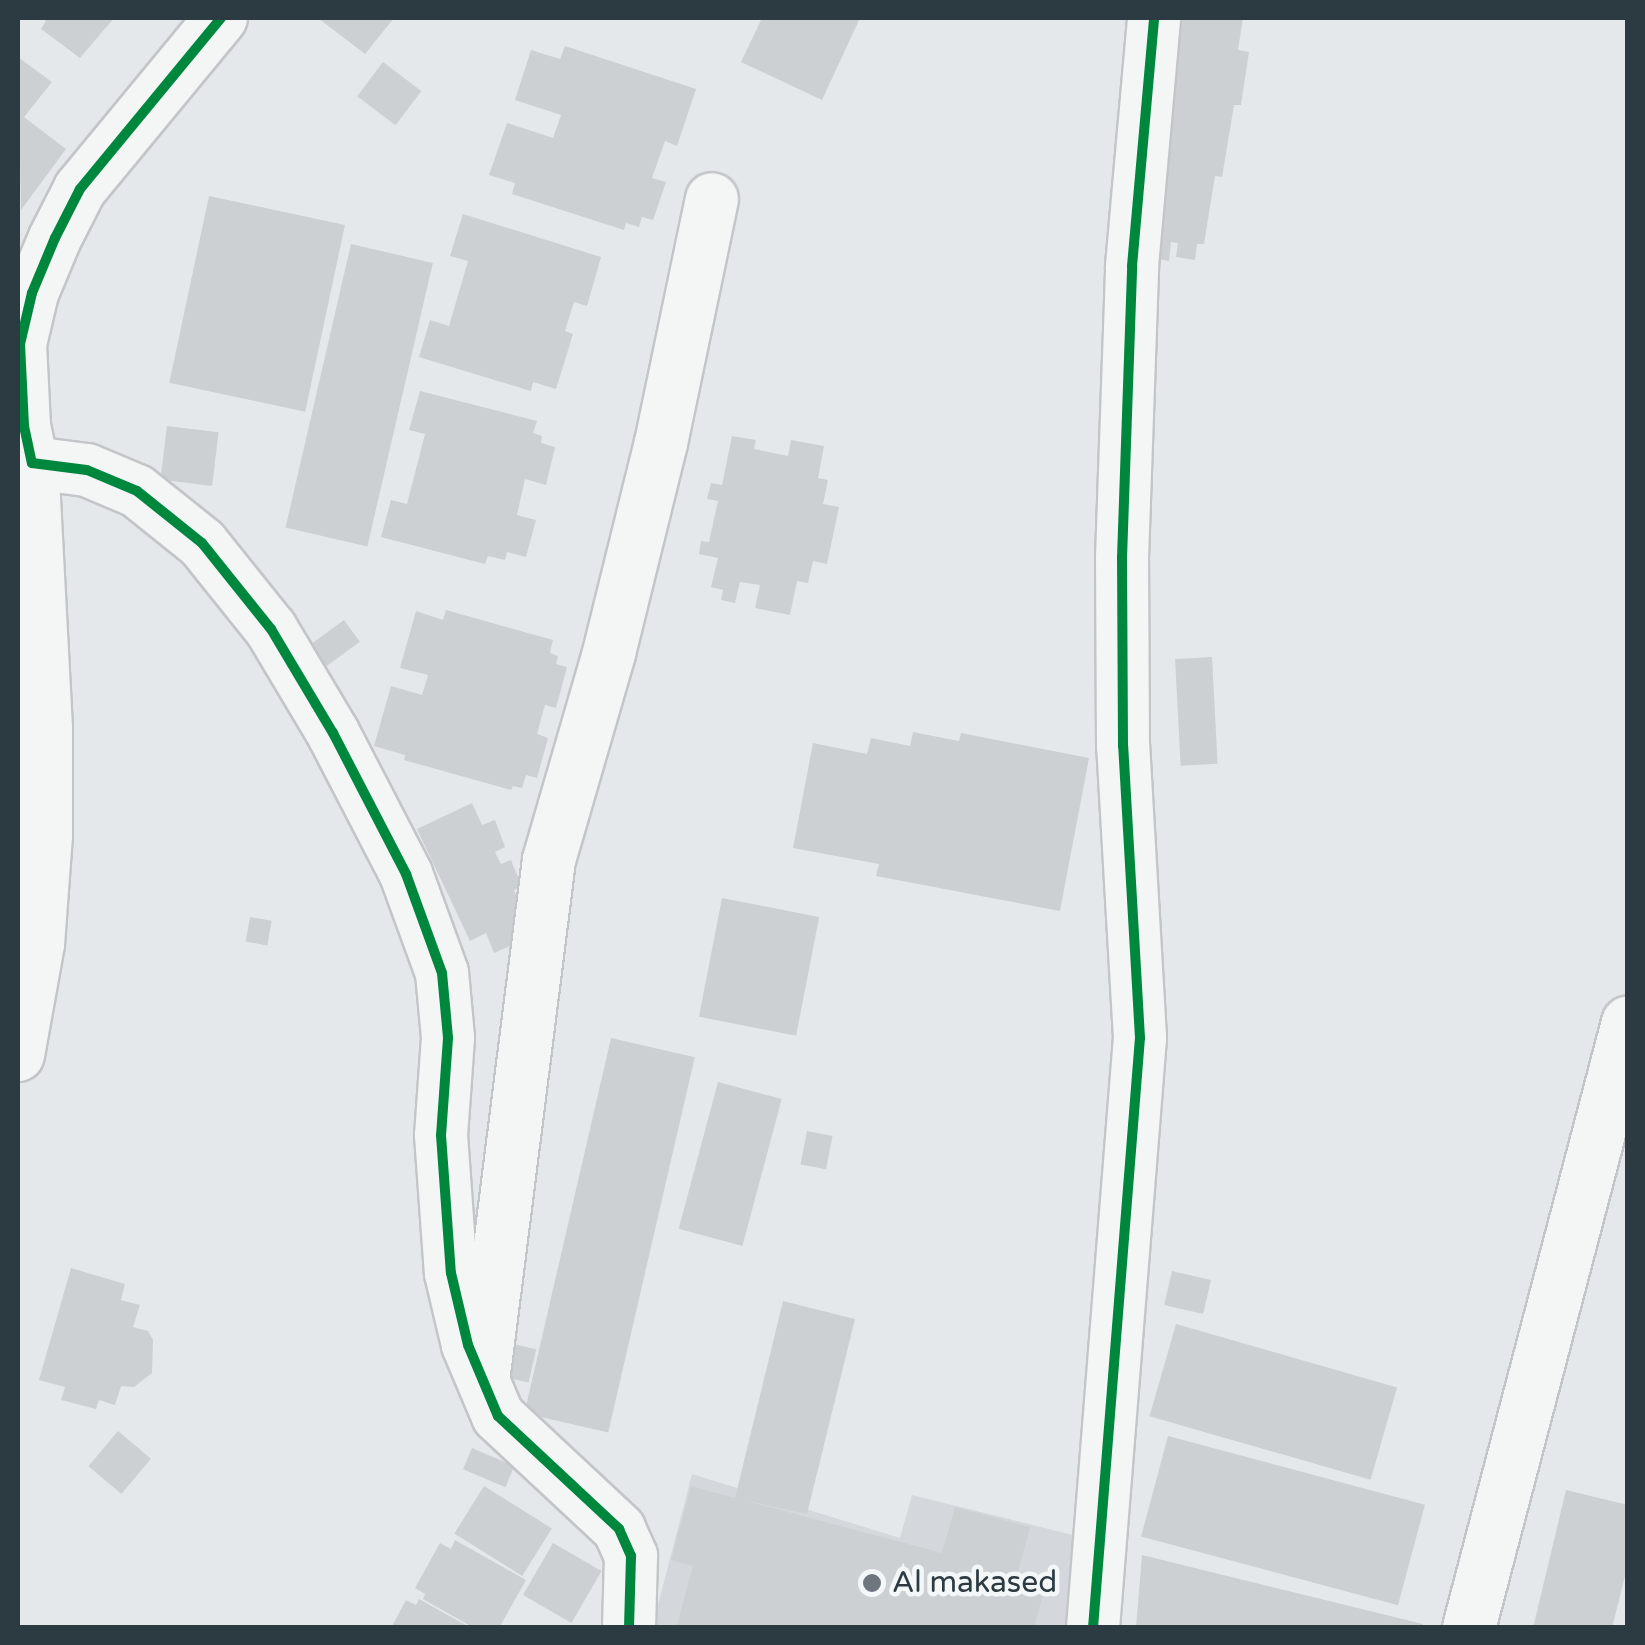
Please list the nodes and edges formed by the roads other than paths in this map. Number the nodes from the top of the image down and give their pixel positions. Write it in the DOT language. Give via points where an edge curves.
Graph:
graph roads {
  1 [pos="221,18"];
  2 [pos="1154,18"];
  3 [pos="712,198"];
  4 [pos="32,464"];
  5 [pos="1628,1023"];
  6 [pos="18,1055"];
  7 [pos="483,1379"];
  8 [pos="629,1628"];
  9 [pos="1093,1628"];
  10 [pos="1469,1628"];
  1 -- 4 [label="street" via="80,190 54,238 20,344"];
  2 -- 9 [label="street" via="1132,266 1122,558 1123,746 1140,1038"];
  3 -- 7 [label="street" via="610,653 549,860"];
  4 -- 6 [label="street" via="46,835 38,944"];
  4 -- 7 [label="street" via="87,470 137,491 202,543 272,629 406,874 442,974 448,1038 441,1135 451,1273"];
  5 -- 10 [label="street"];
  7 -- 8 [label="street" via="498,1416 618,1529 631,1556"];
}
